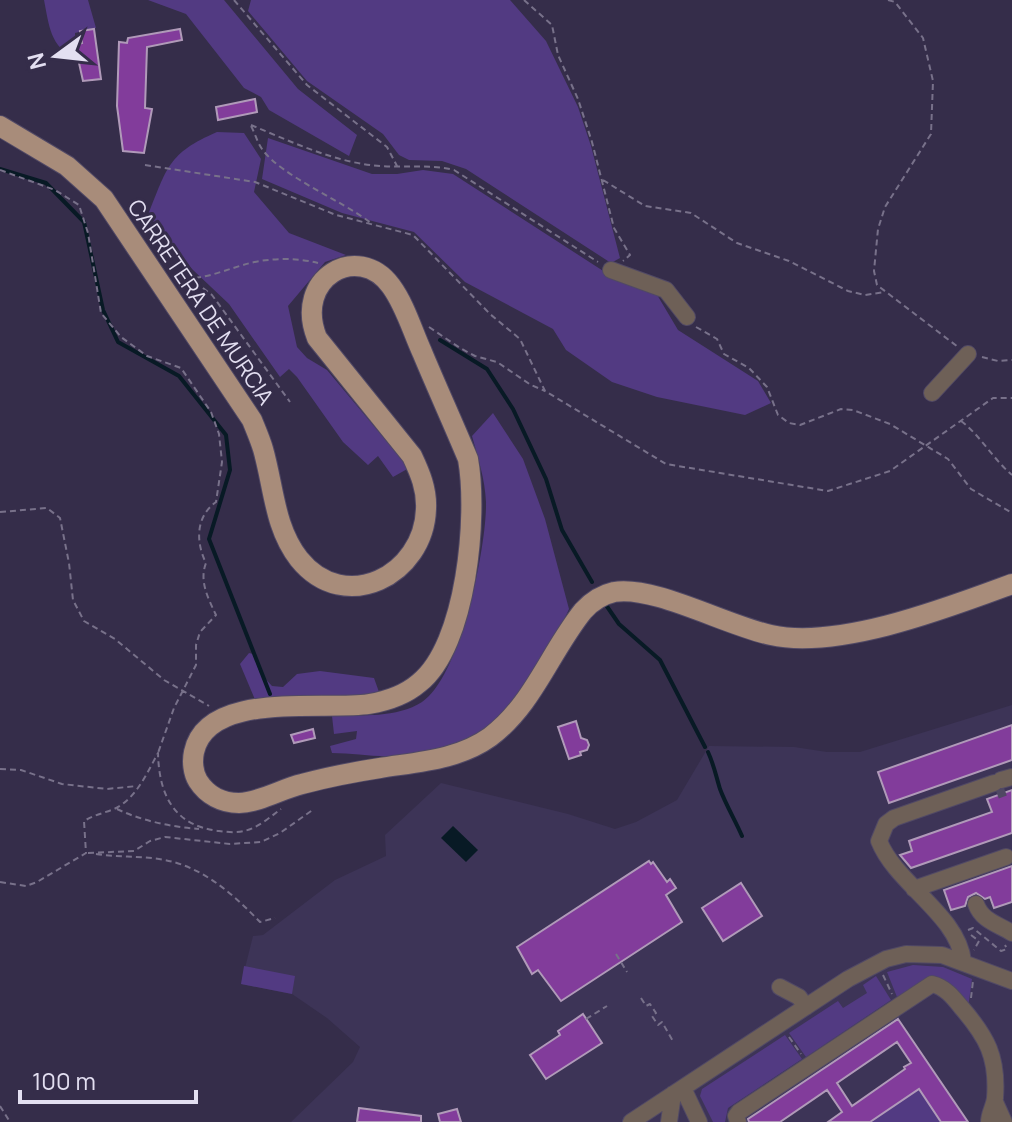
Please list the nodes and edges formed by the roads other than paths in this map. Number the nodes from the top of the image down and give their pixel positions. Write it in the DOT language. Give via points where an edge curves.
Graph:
graph roads {
  1 [pos="5,134"];
  2 [pos="611,270"];
  3 [pos="687,317"];
  4 [pos="968,354"];
  5 [pos="932,393"];
  6 [pos="1012,584"];
  7 [pos="1003,784"];
  8 [pos="1006,857"];
  9 [pos="914,889"];
  10 [pos="976,904"];
  11 [pos="1004,935"];
  12 [pos="968,956"];
  13 [pos="1012,981"];
  14 [pos="780,987"];
  15 [pos="806,1007"];
  16 [pos="678,1091"];
  17 [pos="995,1102"];
  18 [pos="631,1122"];
  19 [pos="669,1122"];
  20 [pos="699,1122"];
  21 [pos="738,1122"];
  22 [pos="989,1122"];
  23 [pos="1004,1122"];
  1 -- 6 [label="main road, CARRETERA DE MURCIA" via="67,166 104,199 252,420 280,524 301,562 317,574 359,586 382,579 406,562 420,537 426,509 422,476 412,456 312,327 311,304 318,285 331,273 366,268 390,285 468,459 471,525 460,602 434,667 420,683 387,701 263,708 218,720 196,744 193,761 196,778 222,801 264,798 299,785 474,747 502,727 525,700 591,602 613,592 657,596 770,635 814,639 912,617"];
  2 -- 3 [label="street" via="666,290"];
  4 -- 5 [label="street"];
  7 -- 9 [label="street" via="886,824 879,841"];
  8 -- 9 [label="street"];
  9 -- 12 [label="street"];
  10 -- 11 [label="street"];
  12 -- 13 [label="street"];
  12 -- 15 [label="street" via="926,953 886,959"];
  14 -- 15 [label="street"];
  15 -- 16 [label="street"];
  16 -- 18 [label="street"];
  16 -- 19 [label="street"];
  16 -- 20 [label="street"];
  17 -- 21 [label="street" via="992,1054 981,1031 953,997 932,984 739,1112"];
  17 -- 22 [label="street"];
  17 -- 23 [label="street"];
}
